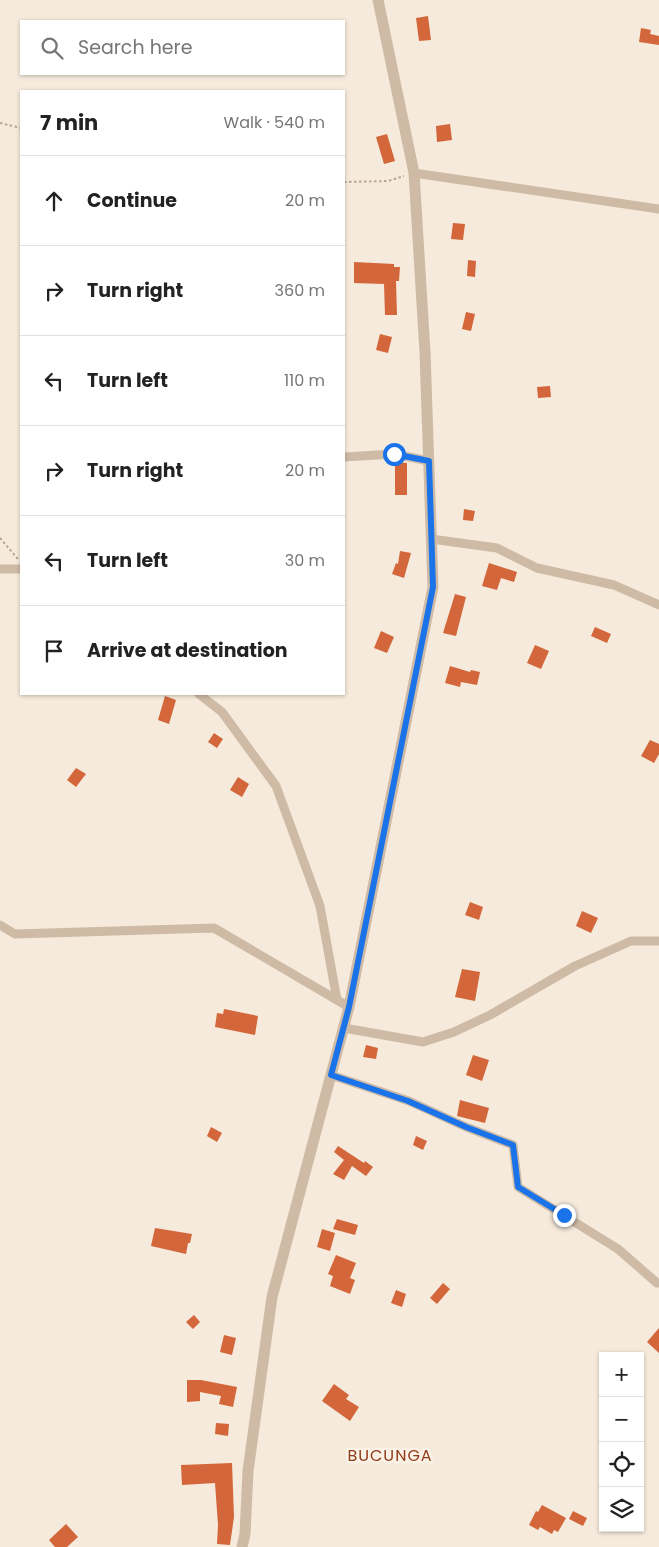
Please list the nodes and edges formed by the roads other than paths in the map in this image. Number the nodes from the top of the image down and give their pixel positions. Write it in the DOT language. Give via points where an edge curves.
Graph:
graph roads {
  1 [pos="378,0"];
  2 [pos="414,173"];
  3 [pos="659,209"];
  4 [pos="345,458"];
  5 [pos="429,461"];
  6 [pos="431,539"];
  7 [pos="0,569"];
  8 [pos="20,569"];
  9 [pos="659,605"];
  10 [pos="200,695"];
  11 [pos="0,925"];
  12 [pos="659,941"];
  13 [pos="336,1000"];
  14 [pos="349,1007"];
  15 [pos="344,1028"];
  16 [pos="331,1075"];
  17 [pos="659,1282"];
  18 [pos="242,1547"];
  1 -- 2 [label="street"];
  2 -- 3 [label="street"];
  2 -- 5 [label="street"];
  4 -- 5 [label="street" via="394,454"];
  5 -- 6 [label="street"];
  6 -- 9 [label="street" via="497,548 537,568 614,585"];
  6 -- 14 [label="street" via="433,587"];
  7 -- 8 [label="street"];
  10 -- 13 [label="street" via="222,712 276,786 320,906"];
  11 -- 13 [label="street" via="15,934 214,928"];
  12 -- 15 [label="street" via="631,941 575,966 490,1015 423,1042"];
  13 -- 14 [label="street"];
  14 -- 15 [label="street"];
  15 -- 16 [label="street"];
  16 -- 17 [label="street" via="408,1101 513,1145 518,1187 618,1250"];
  16 -- 18 [label="street" via="272,1297 248,1471"];
}
